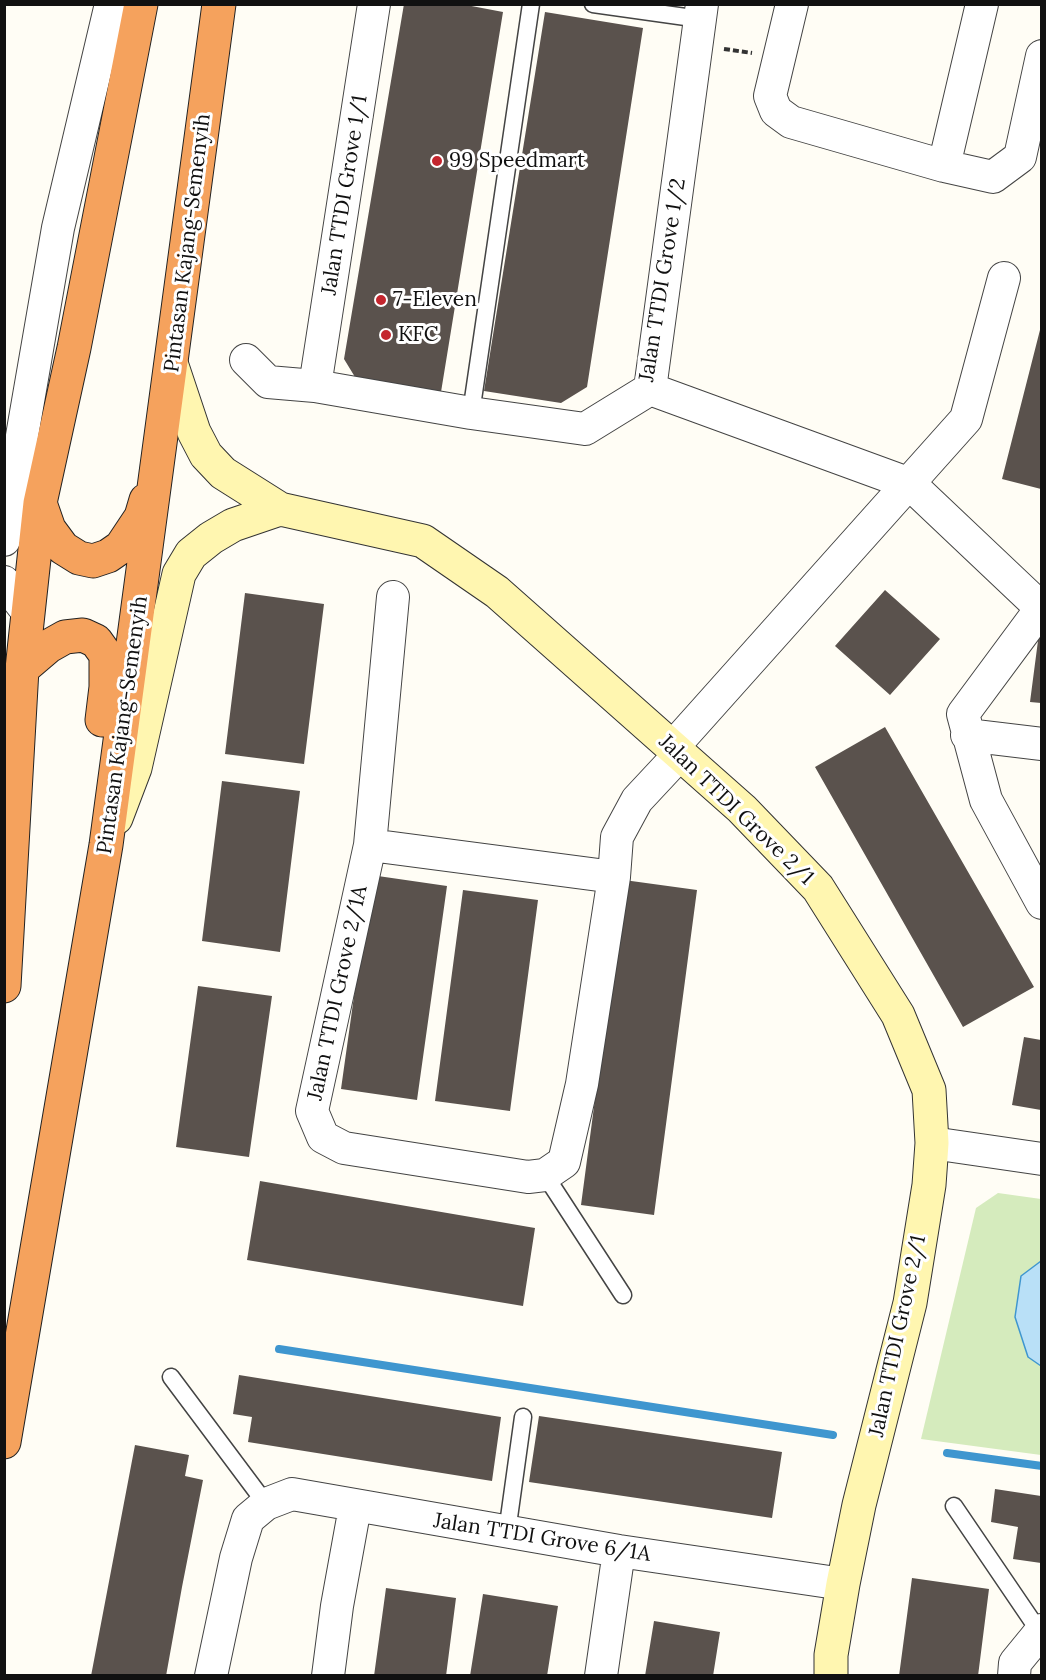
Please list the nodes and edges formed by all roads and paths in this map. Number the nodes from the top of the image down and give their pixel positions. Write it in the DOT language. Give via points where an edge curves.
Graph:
graph roads {
  1 [pos="111,4"];
  2 [pos="141,4"];
  3 [pos="219,4"];
  4 [pos="374,4"];
  5 [pos="531,4"];
  6 [pos="593,4"];
  7 [pos="792,4"];
  8 [pos="982,4"];
  9 [pos="700,23"];
  10 [pos="1041,56"];
  11 [pos="779,57"];
  12 [pos="1036,105"];
  13 [pos="944,166"];
  14 [pos="1004,278"];
  15 [pos="246,360"];
  16 [pos="172,366"];
  17 [pos="315,386"];
  18 [pos="650,389"];
  19 [pos="471,414"];
  20 [pos="160,452"];
  21 [pos="910,483"];
  22 [pos="40,502"];
  23 [pos="280,509"];
  24 [pos="4,540"];
  25 [pos="4,582"];
  26 [pos="393,597"];
  27 [pos="27,610"];
  28 [pos="1041,610"];
  29 [pos="22,669"];
  30 [pos="967,735"];
  31 [pos="1041,744"];
  32 [pos="676,751"];
  33 [pos="106,845"];
  34 [pos="370,845"];
  35 [pos="615,877"];
  36 [pos="1041,903"];
  37 [pos="4,986"];
  38 [pos="77,1023"];
  39 [pos="932,1143"];
  40 [pos="1041,1159"];
  41 [pos="545,1175"];
  42 [pos="623,1295"];
  43 [pos="171,1377"];
  44 [pos="523,1417"];
  45 [pos="4,1442"];
  46 [pos="954,1506"];
  47 [pos="355,1507"];
  48 [pos="257,1511"];
  49 [pos="507,1532"];
  50 [pos="619,1551"];
  51 [pos="843,1584"];
  52 [pos="1040,1630"];
  53 [pos="827,1669"];
  54 [pos="211,1676"];
  55 [pos="328,1676"];
  56 [pos="601,1676"];
  57 [pos="1014,1676"];
  1 -- 24 [label="street" via="58,228"];
  2 -- 22 [label="highway"];
  3 -- 16 [label="highway, Pintasan Kajang-Semenyih"];
  4 -- 17 [label="street, Jalan TTDI Grove 1/1"];
  5 -- 19 [label="lane"];
  6 -- 9 [label="lane"];
  7 -- 11 [label="street"];
  8 -- 13 [label="street"];
  9 -- 11 [label="path"];
  9 -- 18 [label="street, Jalan TTDI Grove 1/2"];
  10 -- 12 [label="street"];
  11 -- 13 [label="street" via="770,96 776,111 791,122"];
  12 -- 13 [label="street" via="1020,157 993,177"];
  14 -- 21 [label="street" via="966,419"];
  15 -- 17 [label="street, Jalan TTDI Grove 1/2" via="268,382"];
  16 -- 20 [label="highway, Pintasan Kajang-Semenyih"];
  16 -- 23 [label="street, Jalan TTDI Grove 2/1" via="194,432 206,455 230,478"];
  17 -- 19 [label="street, Jalan TTDI Grove 1/2"];
  18 -- 19 [label="street, Jalan TTDI Grove 1/2" via="585,429"];
  18 -- 21 [label="street"];
  20 -- 22 [label="highway" via="141,517 121,547 108,556 86,560 63,548 49,529"];
  20 -- 33 [label="highway, Pintasan Kajang-Semenyih"];
  21 -- 28 [label="street"];
  21 -- 32 [label="street"];
  22 -- 27 [label="highway"];
  23 -- 32 [label="street, Jalan TTDI Grove 2/1" via="423,541 497,592"];
  23 -- 33 [label="street" via="233,525 211,538 191,554 179,574 135,768"];
  25 -- 27 [label="street"];
  26 -- 34 [label="street, Jalan TTDI Grove 2/1A"];
  27 -- 29 [label="highway"];
  28 -- 30 [label="street" via="963,714"];
  29 -- 37 [label="highway"];
  29 -- 38 [label="highway" via="65,637 83,634 96,641 106,655 106,687 77,908"];
  30 -- 31 [label="street"];
  30 -- 36 [label="street" via="986,800"];
  32 -- 35 [label="street" via="637,800 617,837"];
  32 -- 39 [label="street, Jalan TTDI Grove 2/1" via="742,810 818,888 898,1015 929,1090"];
  33 -- 38 [label="highway, Pintasan Kajang-Semenyih"];
  34 -- 35 [label="street"];
  34 -- 41 [label="street, Jalan TTDI Grove 2/1A" via="312,1111 323,1137 344,1148 528,1177"];
  35 -- 41 [label="street" via="580,1095 564,1161"];
  38 -- 45 [label="highway, Pintasan Kajang-Semenyih"];
  39 -- 40 [label="street"];
  39 -- 51 [label="street, Jalan TTDI Grove 2/1" via="910,1303"];
  41 -- 42 [label="lane"];
  43 -- 48 [label="lane"];
  44 -- 49 [label="lane"];
  46 -- 52 [label="lane"];
  47 -- 48 [label="street, Jalan TTDI Grove 6/1A" via="292,1494"];
  47 -- 49 [label="street, Jalan TTDI Grove 6/1A"];
  47 -- 55 [label="street"];
  48 -- 54 [label="street" via="236,1557"];
  49 -- 50 [label="street, Jalan TTDI Grove 6/1A"];
  50 -- 51 [label="street, Jalan TTDI Grove 6/1A"];
  50 -- 56 [label="street"];
  51 -- 53 [label="street, Jalan TTDI Grove 2/1"];
  52 -- 57 [label="street" via="1016,1663"];
}
